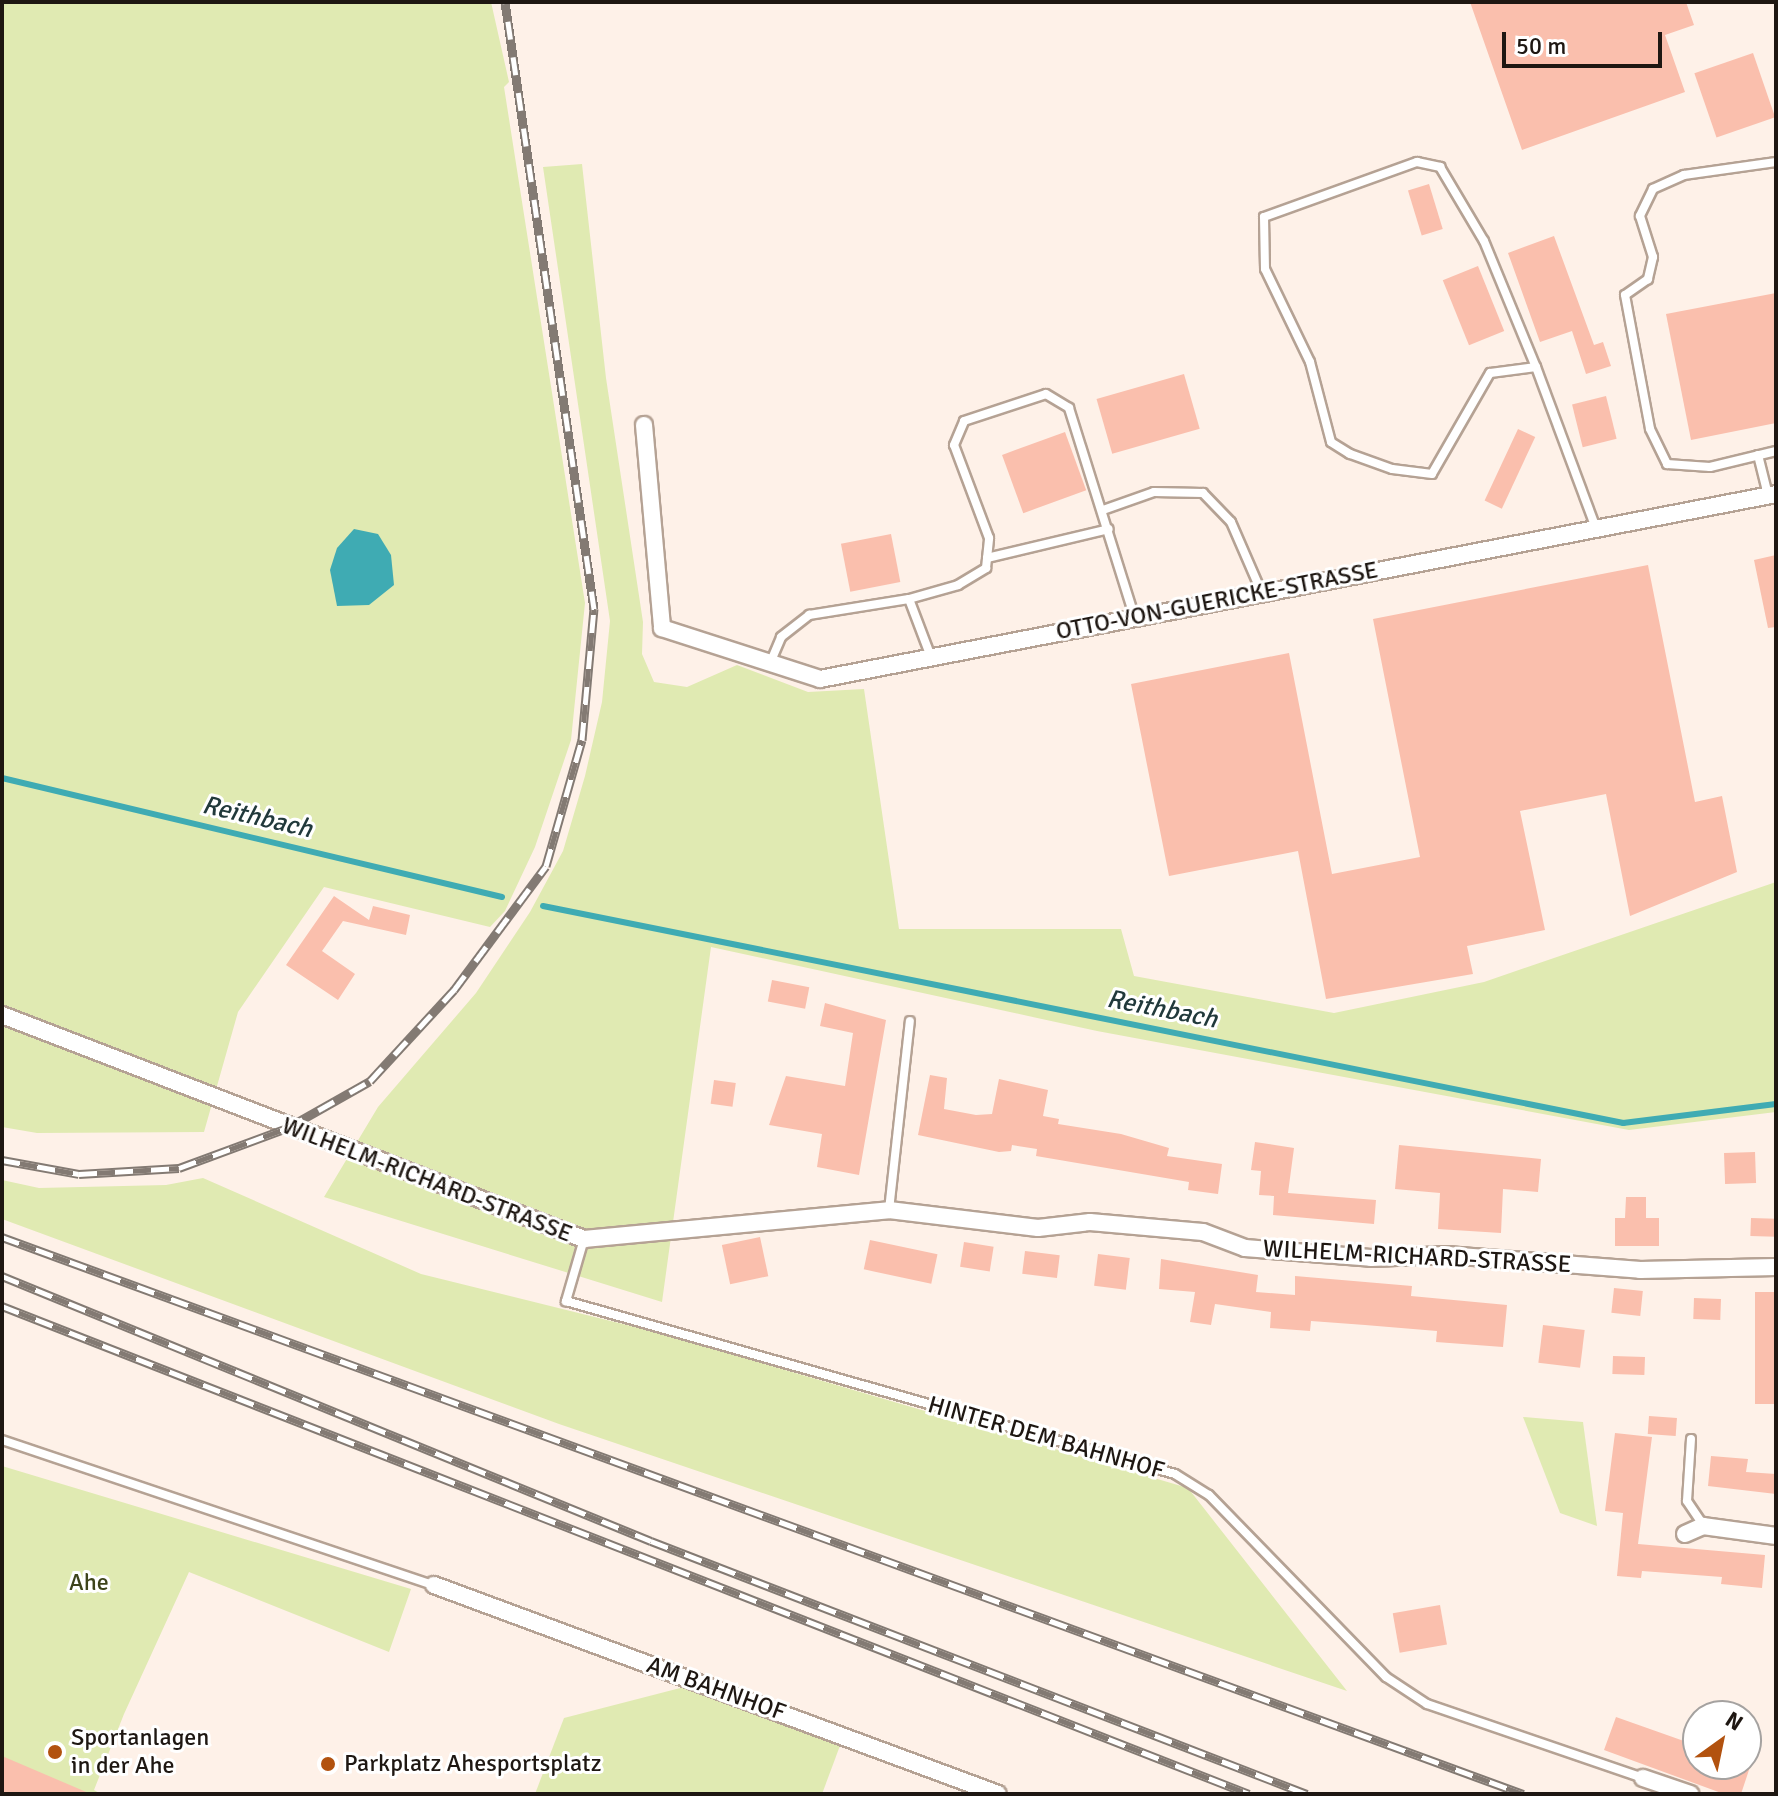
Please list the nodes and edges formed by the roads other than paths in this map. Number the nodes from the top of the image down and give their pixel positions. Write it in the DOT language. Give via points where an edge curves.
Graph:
graph roads {
  1 [pos="1776,162"];
  2 [pos="1536,367"];
  3 [pos="644,425"];
  4 [pos="1776,451"];
  5 [pos="1758,455"];
  6 [pos="1772,495"];
  7 [pos="1103,510"];
  8 [pos="1596,528"];
  9 [pos="1109,529"];
  10 [pos="987,558"];
  11 [pos="1261,591"];
  12 [pos="909,599"];
  13 [pos="1135,618"];
  14 [pos="931,657"];
  15 [pos="771,661"];
  16 [pos="2,1015"];
  17 [pos="910,1021"];
  18 [pos="889,1210"];
  19 [pos="584,1239"];
  20 [pos="1776,1267"];
  21 [pos="1691,1439"];
  22 [pos="2,1440"];
  23 [pos="1703,1526"];
  24 [pos="1685,1534"];
  25 [pos="1776,1536"];
  26 [pos="434,1585"];
  27 [pos="1643,1778"];
  28 [pos="998,1794"];
  29 [pos="1690,1794"];
  1 -- 5 [label="lane" via="1684,175 1653,189 1640,216 1653,257 1648,279 1625,295 1650,429 1667,464 1710,467"];
  2 -- 2 [label="lane" via="1484,241 1440,167 1417,162 1264,217 1265,269 1310,362 1331,442 1350,454 1392,469 1432,474 1490,373"];
  2 -- 8 [label="lane"];
  3 -- 15 [label="street, OTTO-VON-GUERICKE-STRASSE" via="662,628"];
  4 -- 5 [label="lane"];
  5 -- 6 [label="lane"];
  6 -- 8 [label="street, OTTO-VON-GUERICKE-STRASSE"];
  7 -- 9 [label="lane"];
  7 -- 10 [label="lane" via="1069,408 1046,394 992,407 964,421 954,445 989,538"];
  7 -- 11 [label="lane" via="1154,492 1203,493 1231,522"];
  8 -- 11 [label="street, OTTO-VON-GUERICKE-STRASSE"];
  9 -- 10 [label="lane"];
  9 -- 13 [label="lane"];
  10 -- 12 [label="lane" via="986,568 958,585"];
  11 -- 13 [label="street, OTTO-VON-GUERICKE-STRASSE"];
  12 -- 14 [label="lane"];
  12 -- 15 [label="lane" via="809,615 781,637"];
  13 -- 14 [label="street, OTTO-VON-GUERICKE-STRASSE"];
  14 -- 15 [label="street, OTTO-VON-GUERICKE-STRASSE" via="820,679"];
  16 -- 19 [label="street, WILHELM-RICHARD-STRASSE"];
  17 -- 18 [label="lane"];
  18 -- 19 [label="street, WILHELM-RICHARD-STRASSE"];
  18 -- 20 [label="street, WILHELM-RICHARD-STRASSE" via="1038,1228 1090,1222 1189,1230 1245,1248 1371,1258 1447,1255 1640,1270"];
  19 -- 27 [label="lane, HINTER DEM BAHNHOF" via="566,1301 1175,1474 1209,1495 1386,1677 1427,1704"];
  21 -- 23 [label="lane" via="1687,1501"];
  22 -- 26 [label="lane"];
  23 -- 24 [label="street"];
  23 -- 25 [label="street"];
  26 -- 28 [label="street, AM BAHNHOF"];
  27 -- 29 [label="street, HINTER DEM BAHNHOF"];
}
